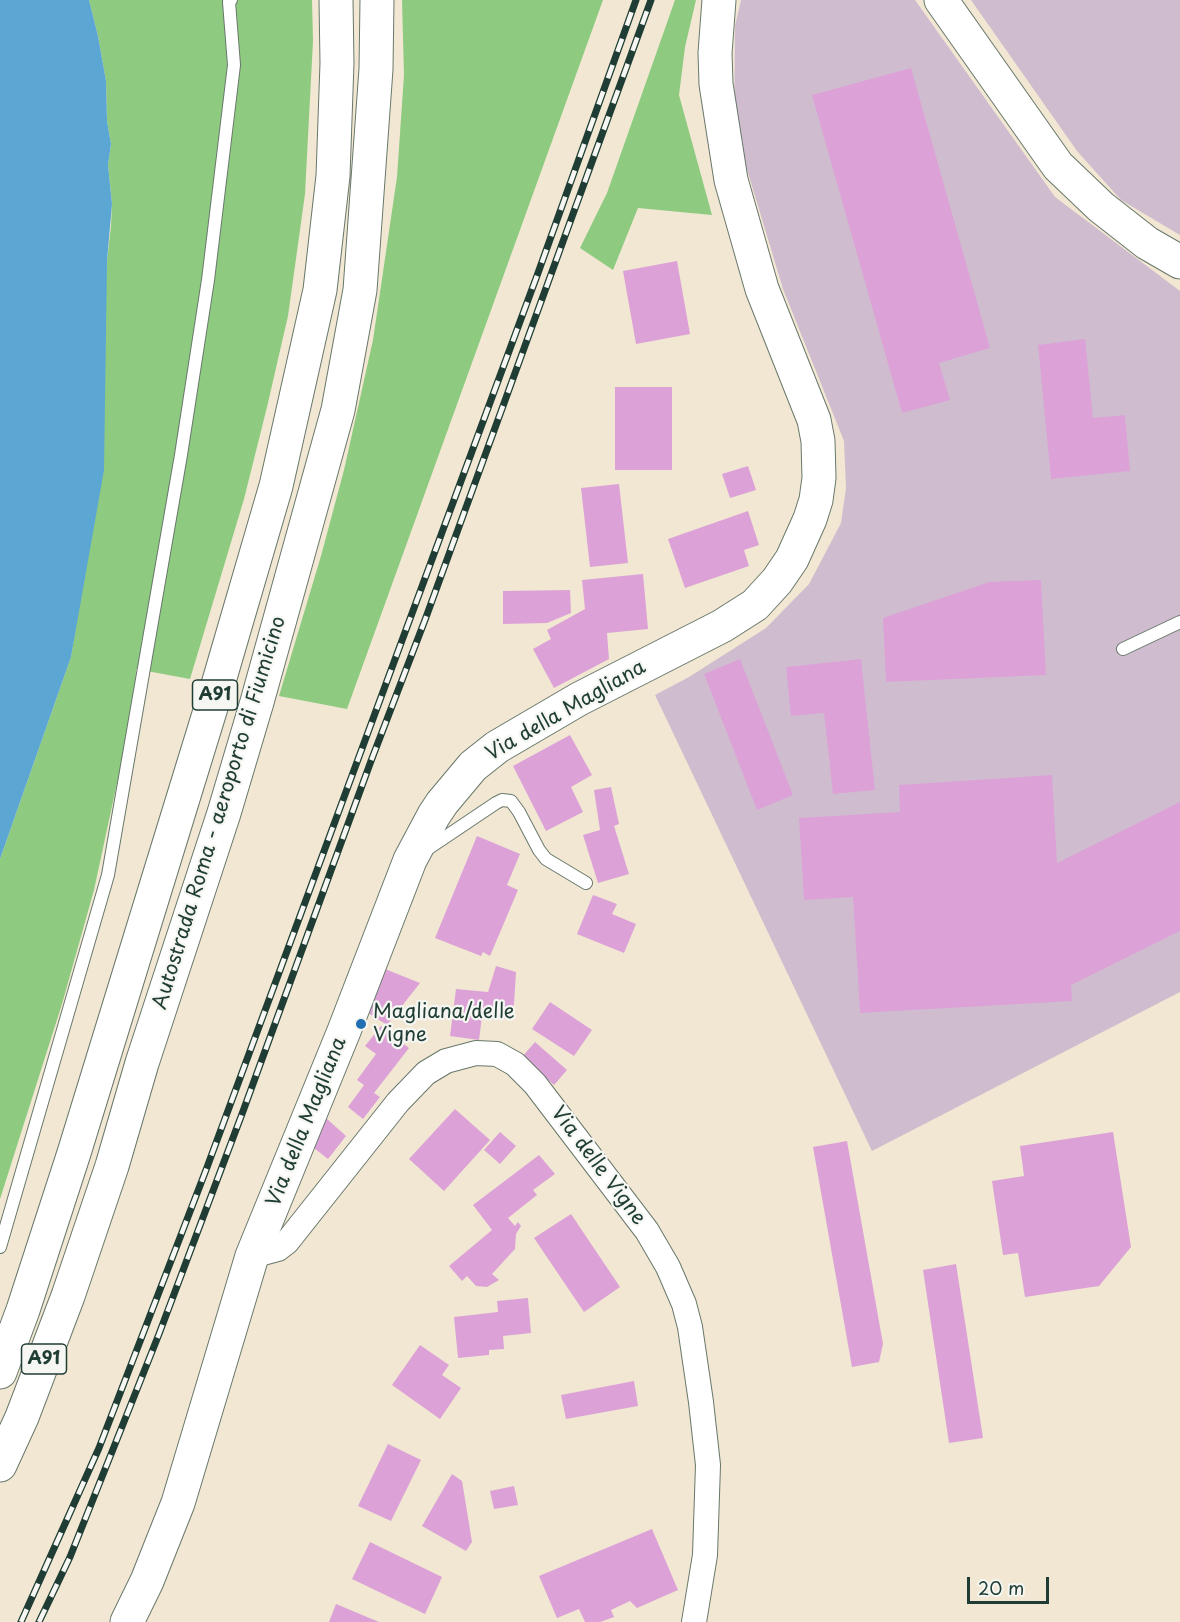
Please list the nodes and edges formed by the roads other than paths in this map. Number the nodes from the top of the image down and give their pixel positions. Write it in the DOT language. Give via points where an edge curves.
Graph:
graph roads {
  1 [pos="336,0"];
  2 [pos="377,0"];
  3 [pos="719,0"];
  4 [pos="941,0"];
  5 [pos="229,1"];
  6 [pos="1180,262"];
  7 [pos="1180,622"];
  8 [pos="1123,649"];
  9 [pos="410,860"];
  10 [pos="586,883"];
  11 [pos="0,1247"];
  12 [pos="252,1256"];
  13 [pos="0,1372"];
  14 [pos="0,1465"];
  15 [pos="128,1622"];
  16 [pos="694,1622"];
  1 -- 13 [label="main road, Autostrada Roma - aeroporto di Fiumicino / A91" via="333,176 320,290 276,486 218,688 74,1153"];
  2 -- 14 [label="main road, Autostrada Roma - aeroporto di Fiumicino / A91" via="376,69 360,290 338,410 237,768 108,1177 68,1296"];
  3 -- 9 [label="main road, Via della Magliana" via="716,84 731,180 762,288 814,420 818,441 819,478 810,519 777,581 739,616 579,699 483,757 441,803"];
  4 -- 6 [label="main road" via="1058,166 1101,207 1147,243"];
  5 -- 11 [label="lane" via="234,65 208,280 182,455 110,864"];
  7 -- 8 [label="lane"];
  9 -- 10 [label="lane" via="502,800 511,801 546,859"];
  9 -- 12 [label="main road, Via della Magliana"];
  12 -- 15 [label="main road, Via della Magliana" via="178,1503"];
  12 -- 16 [label="street, Via delle Vigne" via="278,1249 287,1242 398,1101 426,1073 446,1061 476,1053 497,1054 515,1064 535,1084 647,1231 669,1267 684,1304 708,1465 705,1556"];
}
